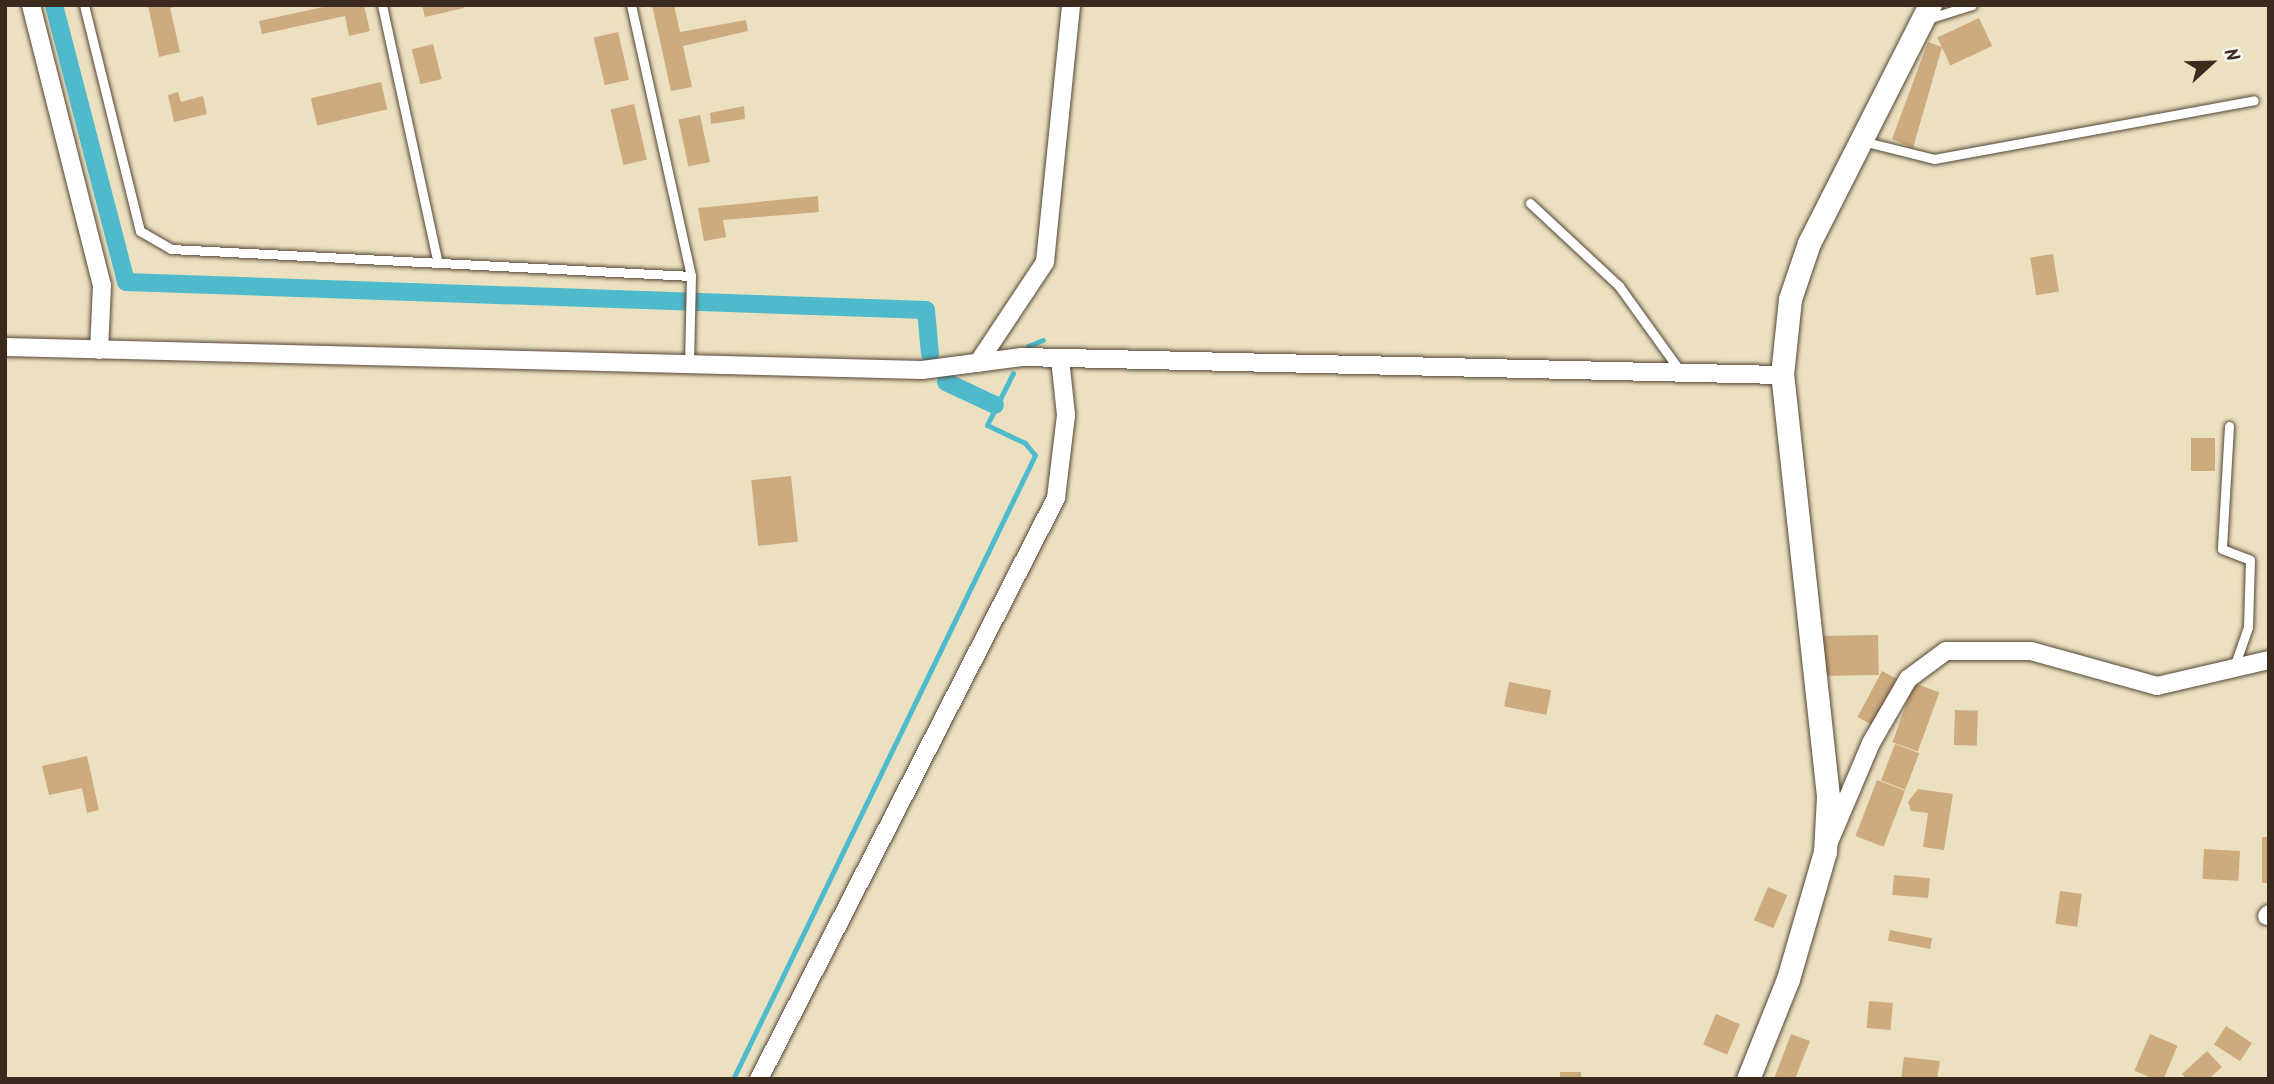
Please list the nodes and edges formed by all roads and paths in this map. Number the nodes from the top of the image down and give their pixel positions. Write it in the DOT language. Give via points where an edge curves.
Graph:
graph roads {
  1 [pos="31,5"];
  2 [pos="84,5"];
  3 [pos="382,5"];
  4 [pos="631,5"];
  5 [pos="1071,5"];
  6 [pos="1972,5"];
  7 [pos="1925,10"];
  8 [pos="2254,100"];
  9 [pos="1863,141"];
  10 [pos="1531,203"];
  11 [pos="438,263"];
  12 [pos="691,277"];
  13 [pos="5,347"];
  14 [pos="99,350"];
  15 [pos="1060,359"];
  16 [pos="978,363"];
  17 [pos="690,365"];
  18 [pos="1681,372"];
  19 [pos="1782,375"];
  20 [pos="2229,426"];
  21 [pos="2269,660"];
  22 [pos="2234,669"];
  23 [pos="1825,852"];
  24 [pos="759,1079"];
  25 [pos="1748,1079"];
  1 -- 14 [label="street" via="102,285"];
  2 -- 11 [label="lane" via="140,231 171,249"];
  3 -- 11 [label="lane"];
  4 -- 12 [label="lane"];
  5 -- 16 [label="street" via="1045,262"];
  6 -- 7 [label="lane"];
  7 -- 9 [label="street"];
  8 -- 9 [label="lane" via="1934,159"];
  9 -- 19 [label="street" via="1809,243 1790,299"];
  10 -- 18 [label="lane" via="1619,286"];
  11 -- 12 [label="lane"];
  12 -- 17 [label="lane"];
  13 -- 14 [label="street"];
  14 -- 17 [label="street"];
  15 -- 16 [label="street"];
  15 -- 18 [label="street"];
  15 -- 24 [label="street" via="1066,415 1056,498"];
  16 -- 17 [label="street" via="922,370"];
  18 -- 19 [label="street"];
  19 -- 23 [label="street" via="1828,796"];
  20 -- 22 [label="lane" via="2222,549 2250,560 2248,627"];
  21 -- 22 [label="street"];
  22 -- 23 [label="street" via="2157,686 2031,651 1946,651 1908,678 1871,743"];
  23 -- 25 [label="street" via="1788,979"];
}
